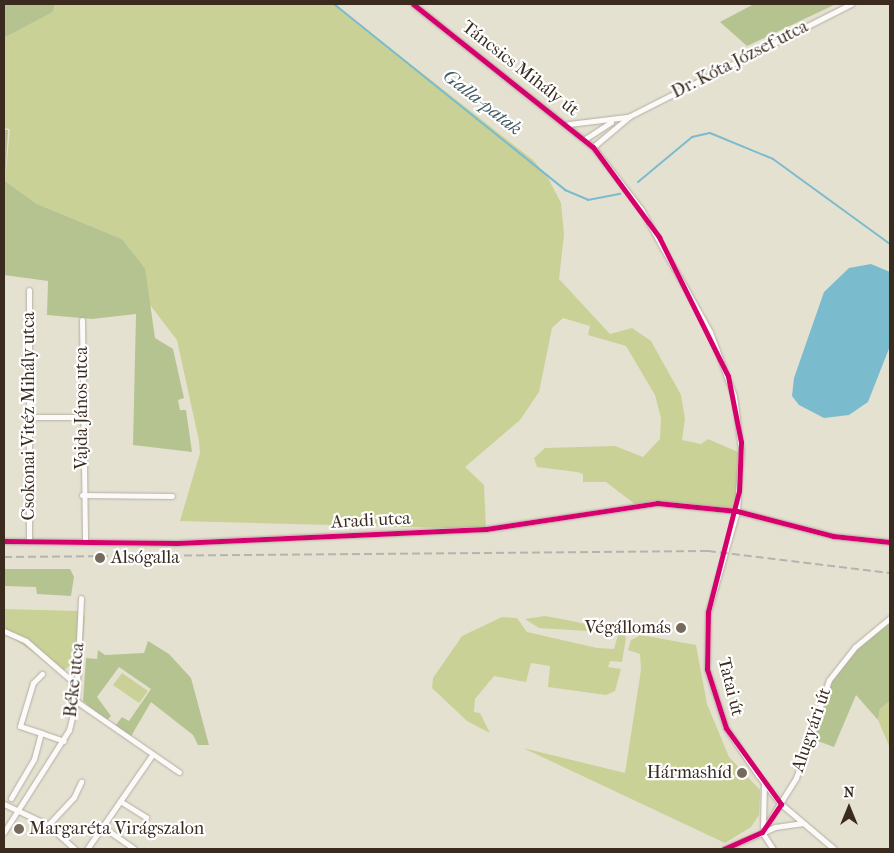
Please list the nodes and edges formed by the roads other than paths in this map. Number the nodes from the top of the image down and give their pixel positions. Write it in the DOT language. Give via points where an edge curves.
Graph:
graph roads {
  1 [pos="414,4"];
  2 [pos="851,4"];
  3 [pos="630,116"];
  4 [pos="616,119"];
  5 [pos="568,124"];
  6 [pos="585,139"];
  7 [pos="593,147"];
  8 [pos="628,190"];
  9 [pos="29,290"];
  10 [pos="82,320"];
  11 [pos="30,417"];
  12 [pos="81,417"];
  13 [pos="82,495"];
  14 [pos="172,496"];
  15 [pos="737,511"];
  16 [pos="4,541"];
  17 [pos="85,541"];
  18 [pos="29,542"];
  19 [pos="890,542"];
  20 [pos="81,598"];
  21 [pos="890,618"];
  22 [pos="4,631"];
  23 [pos="42,674"];
  24 [pos="76,701"];
  25 [pos="41,733"];
  26 [pos="64,742"];
  27 [pos="152,754"];
  28 [pos="179,772"];
  29 [pos="764,781"];
  30 [pos="81,782"];
  31 [pos="11,798"];
  32 [pos="120,801"];
  33 [pos="4,804"];
  34 [pos="781,804"];
  35 [pos="16,809"];
  36 [pos="146,817"];
  37 [pos="802,823"];
  38 [pos="48,825"];
  39 [pos="104,827"];
  40 [pos="4,832"];
  41 [pos="762,832"];
  42 [pos="75,849"];
  43 [pos="86,849"];
  44 [pos="134,849"];
  45 [pos="724,849"];
  46 [pos="773,849"];
  47 [pos="834,849"];
  1 -- 5 [label="street, Táncsics Mihály út"];
  2 -- 3 [label="street, Dr. Kóta József utca"];
  3 -- 4 [label="street, Dr. Kóta József utca"];
  3 -- 7 [label="street, Dr. Kóta József utca"];
  4 -- 5 [label="street, Dr. Kóta József utca"];
  4 -- 6 [label="street, Dr. Kóta József utca"];
  5 -- 6 [label="street, Táncsics Mihály út"];
  6 -- 7 [label="street, Táncsics Mihály út"];
  7 -- 8 [label="street, Táncsics Mihály út"];
  8 -- 15 [label="street, Tatai út" via="668,254 728,376 741,442"];
  9 -- 11 [label="street, Csokonai Vitéz Mihály utca"];
  10 -- 12 [label="street, Vajda János utca"];
  11 -- 12 [label="street"];
  11 -- 18 [label="street, Csokonai Vitéz Mihály utca"];
  12 -- 13 [label="street, Vajda János utca"];
  13 -- 14 [label="street, Vajda János utca"];
  13 -- 17 [label="street, Vajda János utca"];
  15 -- 17 [label="street, Aradi utca" via="657,503 486,529 177,544"];
  15 -- 19 [label="street" via="834,536"];
  15 -- 29 [label="street, Tatai út" via="708,612 708,669 726,728"];
  16 -- 18 [label="street, Aradi utca"];
  17 -- 18 [label="street, Aradi utca"];
  20 -- 24 [label="street, Béke utca"];
  21 -- 34 [label="street, Alugyári út" via="855,647 829,680 806,754"];
  22 -- 24 [label="street" via="26,641 71,680"];
  23 -- 25 [label="street" via="33,683 20,726"];
  24 -- 26 [label="street, Béke utca"];
  24 -- 27 [label="street"];
  25 -- 26 [label="street"];
  25 -- 31 [label="street" via="34,759"];
  26 -- 35 [label="street, Béke utca"];
  27 -- 28 [label="street"];
  27 -- 32 [label="street"];
  29 -- 34 [label="street, Tatai út"];
  29 -- 41 [label="street" via="767,810"];
  30 -- 38 [label="street" via="74,797"];
  32 -- 36 [label="street"];
  32 -- 39 [label="street"];
  33 -- 35 [label="street"];
  34 -- 37 [label="street, Tatai út"];
  34 -- 41 [label="street, Alugyári út"];
  35 -- 38 [label="street"];
  35 -- 40 [label="street, Béke utca"];
  37 -- 41 [label="street"];
  37 -- 47 [label="street, Tatai út"];
  38 -- 42 [label="street"];
  39 -- 43 [label="street"];
  39 -- 44 [label="street"];
  41 -- 45 [label="street"];
  41 -- 46 [label="street"];
}
